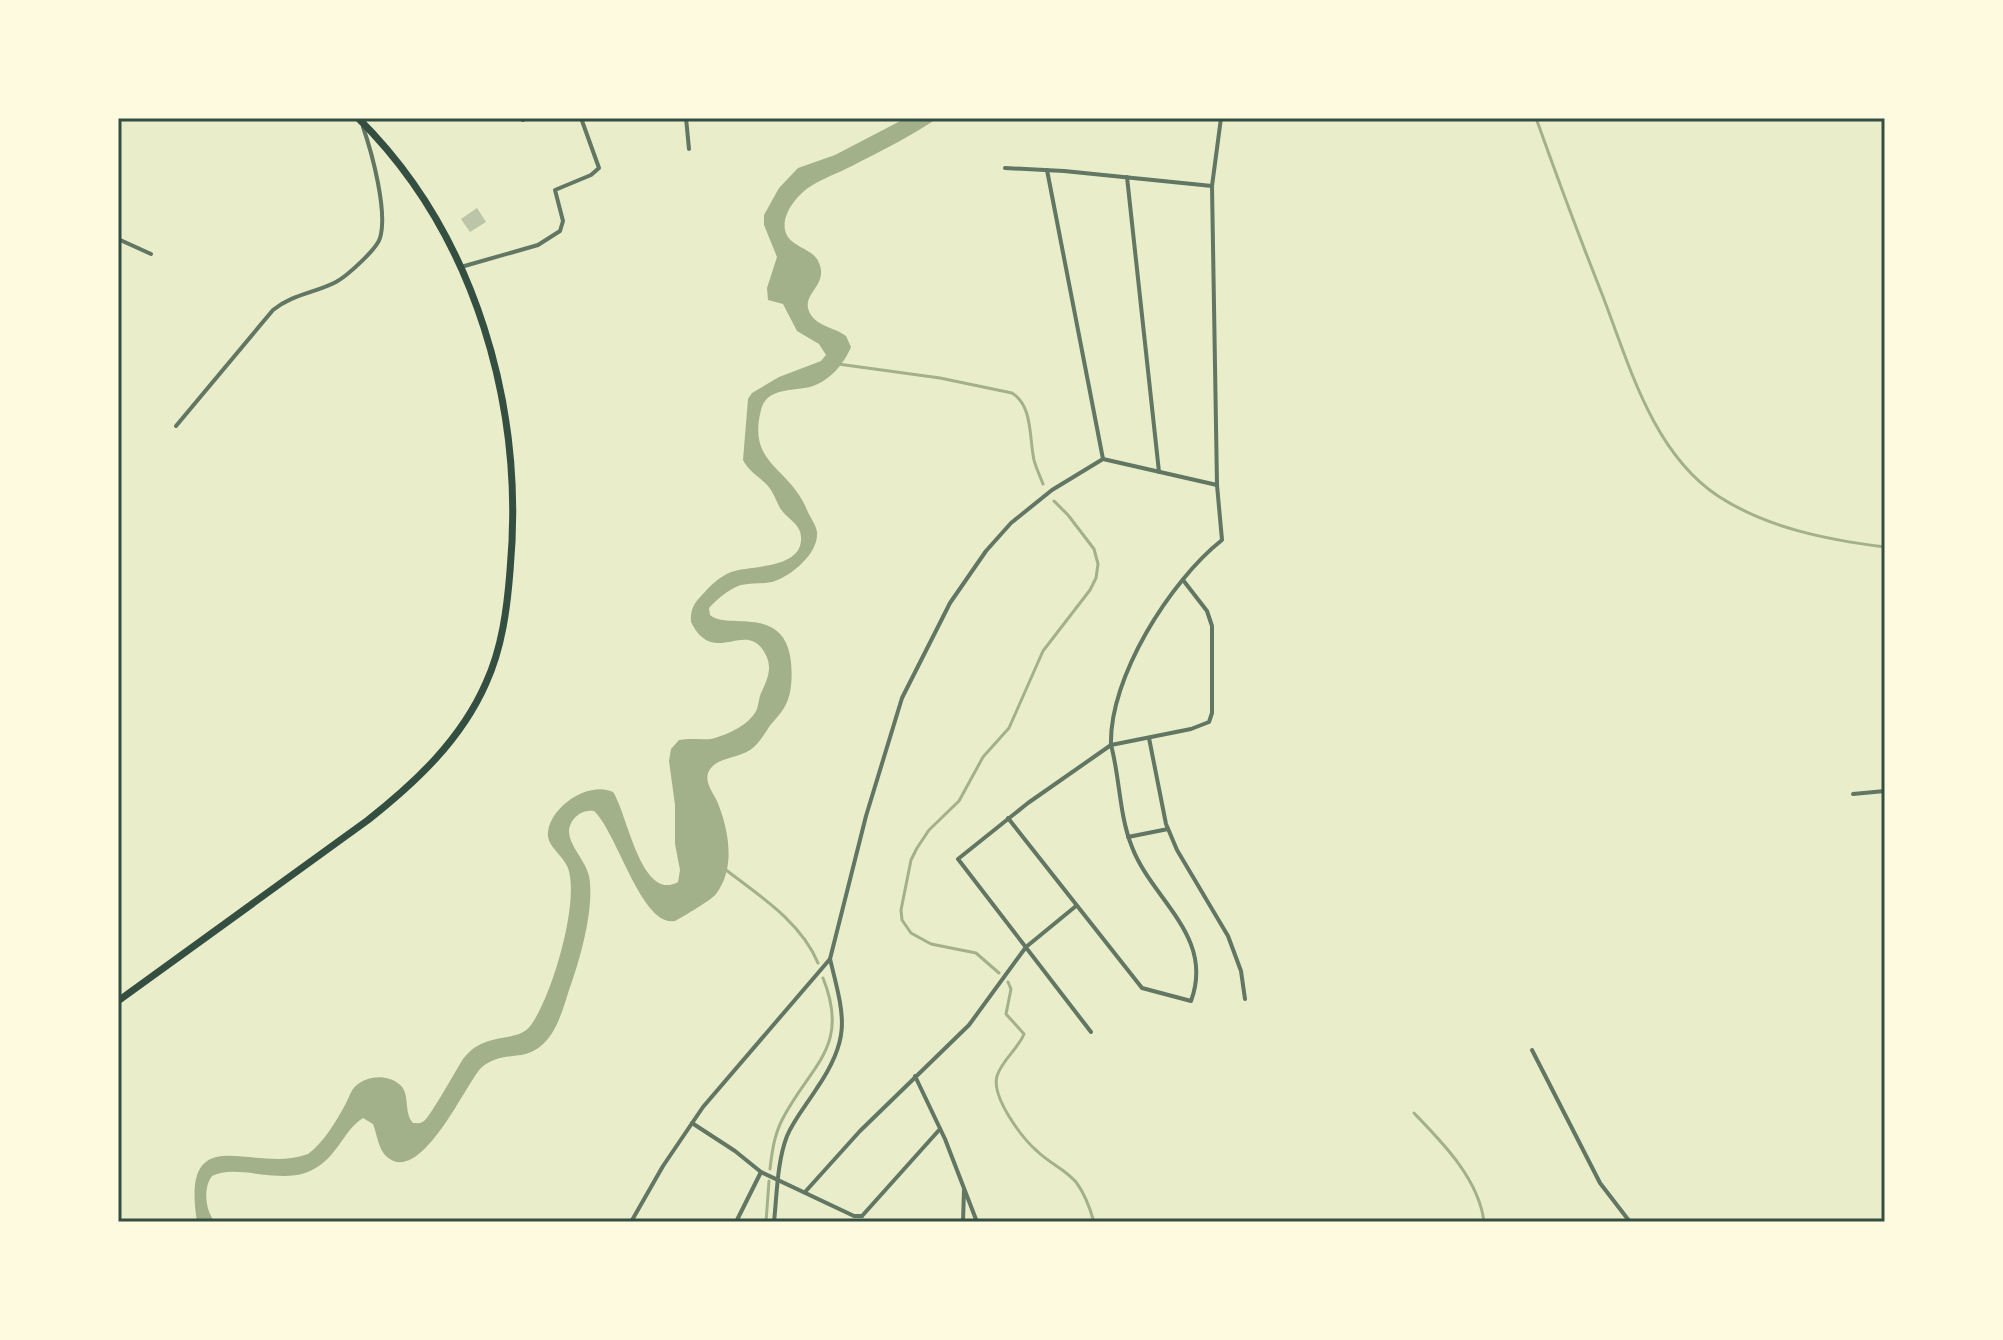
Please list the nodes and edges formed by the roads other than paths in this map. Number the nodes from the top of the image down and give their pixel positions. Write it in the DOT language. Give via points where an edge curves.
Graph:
graph roads {
  1 [pos="581,118"];
  2 [pos="686,118"];
  3 [pos="1221,118"];
  4 [pos="360,120"];
  5 [pos="689,149"];
  6 [pos="1005,168"];
  7 [pos="1047,170"];
  8 [pos="1127,177"];
  9 [pos="1212,186"];
  10 [pos="118,239"];
  11 [pos="151,254"];
  12 [pos="461,267"];
  13 [pos="176,426"];
  14 [pos="1103,459"];
  15 [pos="1159,472"];
  16 [pos="1217,485"];
  17 [pos="1183,580"];
  18 [pos="1149,738"];
  19 [pos="1111,745"];
  20 [pos="1885,791"];
  21 [pos="1853,794"];
  22 [pos="1008,818"];
  23 [pos="1168,829"];
  24 [pos="1128,837"];
  25 [pos="1076,906"];
  26 [pos="1026,947"];
  27 [pos="830,959"];
  28 [pos="1245,999"];
  29 [pos="118,1001"];
  30 [pos="1091,1032"];
  31 [pos="1532,1050"];
  32 [pos="915,1076"];
  33 [pos="692,1123"];
  34 [pos="941,1128"];
  35 [pos="761,1172"];
  36 [pos="779,1180"];
  37 [pos="964,1187"];
  38 [pos="805,1192"];
  39 [pos="864,1219"];
  40 [pos="469,1222"];
  41 [pos="487,1222"];
  42 [pos="631,1222"];
  43 [pos="736,1222"];
  44 [pos="774,1222"];
  45 [pos="963,1222"];
  46 [pos="977,1222"];
  47 [pos="1630,1222"];
  1 -- 12 [label="street" via="600,165 555,190 563,221 560,231 538,245"];
  2 -- 5 [label="street"];
  3 -- 9 [label="street"];
  4 -- 12 [label="highway" via="421,193"];
  4 -- 13 [label="street" via="379,197 382,223 377,244 339,280 273,310"];
  6 -- 7 [label="street"];
  7 -- 8 [label="street"];
  7 -- 14 [label="street"];
  8 -- 9 [label="street"];
  8 -- 15 [label="street"];
  9 -- 16 [label="street"];
  10 -- 11 [label="street"];
  12 -- 29 [label="highway" via="494,362 513,507 503,626 486,684 455,737 389,804"];
  14 -- 15 [label="street"];
  14 -- 27 [label="street" via="1052,490 997,537 932,634 902,698"];
  15 -- 16 [label="street"];
  16 -- 17 [label="street" via="1222,540"];
  17 -- 18 [label="street" via="1212,626 1212,717 1200,727"];
  17 -- 19 [label="street" via="1123,678"];
  18 -- 19 [label="street"];
  18 -- 23 [label="street"];
  19 -- 22 [label="street"];
  19 -- 24 [label="street"];
  20 -- 21 [label="street"];
  22 -- 25 [label="street"];
  22 -- 26 [label="street" via="958,859"];
  23 -- 24 [label="street"];
  23 -- 28 [label="street" via="1228,936"];
  24 -- 25 [label="street" via="1189,938 1198,974 1191,1001 1142,988"];
  25 -- 26 [label="street"];
  26 -- 30 [label="street"];
  26 -- 32 [label="street" via="969,1025"];
  27 -- 33 [label="street"];
  27 -- 36 [label="street" via="840,1005 841,1044 792,1126"];
  31 -- 47 [label="street" via="1600,1183"];
  32 -- 34 [label="street"];
  32 -- 38 [label="street"];
  33 -- 35 [label="street"];
  33 -- 42 [label="street"];
  34 -- 37 [label="street"];
  34 -- 39 [label="street"];
  35 -- 36 [label="street"];
  35 -- 43 [label="street"];
  36 -- 38 [label="street"];
  36 -- 44 [label="street"];
  37 -- 45 [label="street"];
  37 -- 46 [label="street"];
  38 -- 39 [label="street"];
  40 -- 41 [label="street"];
}
